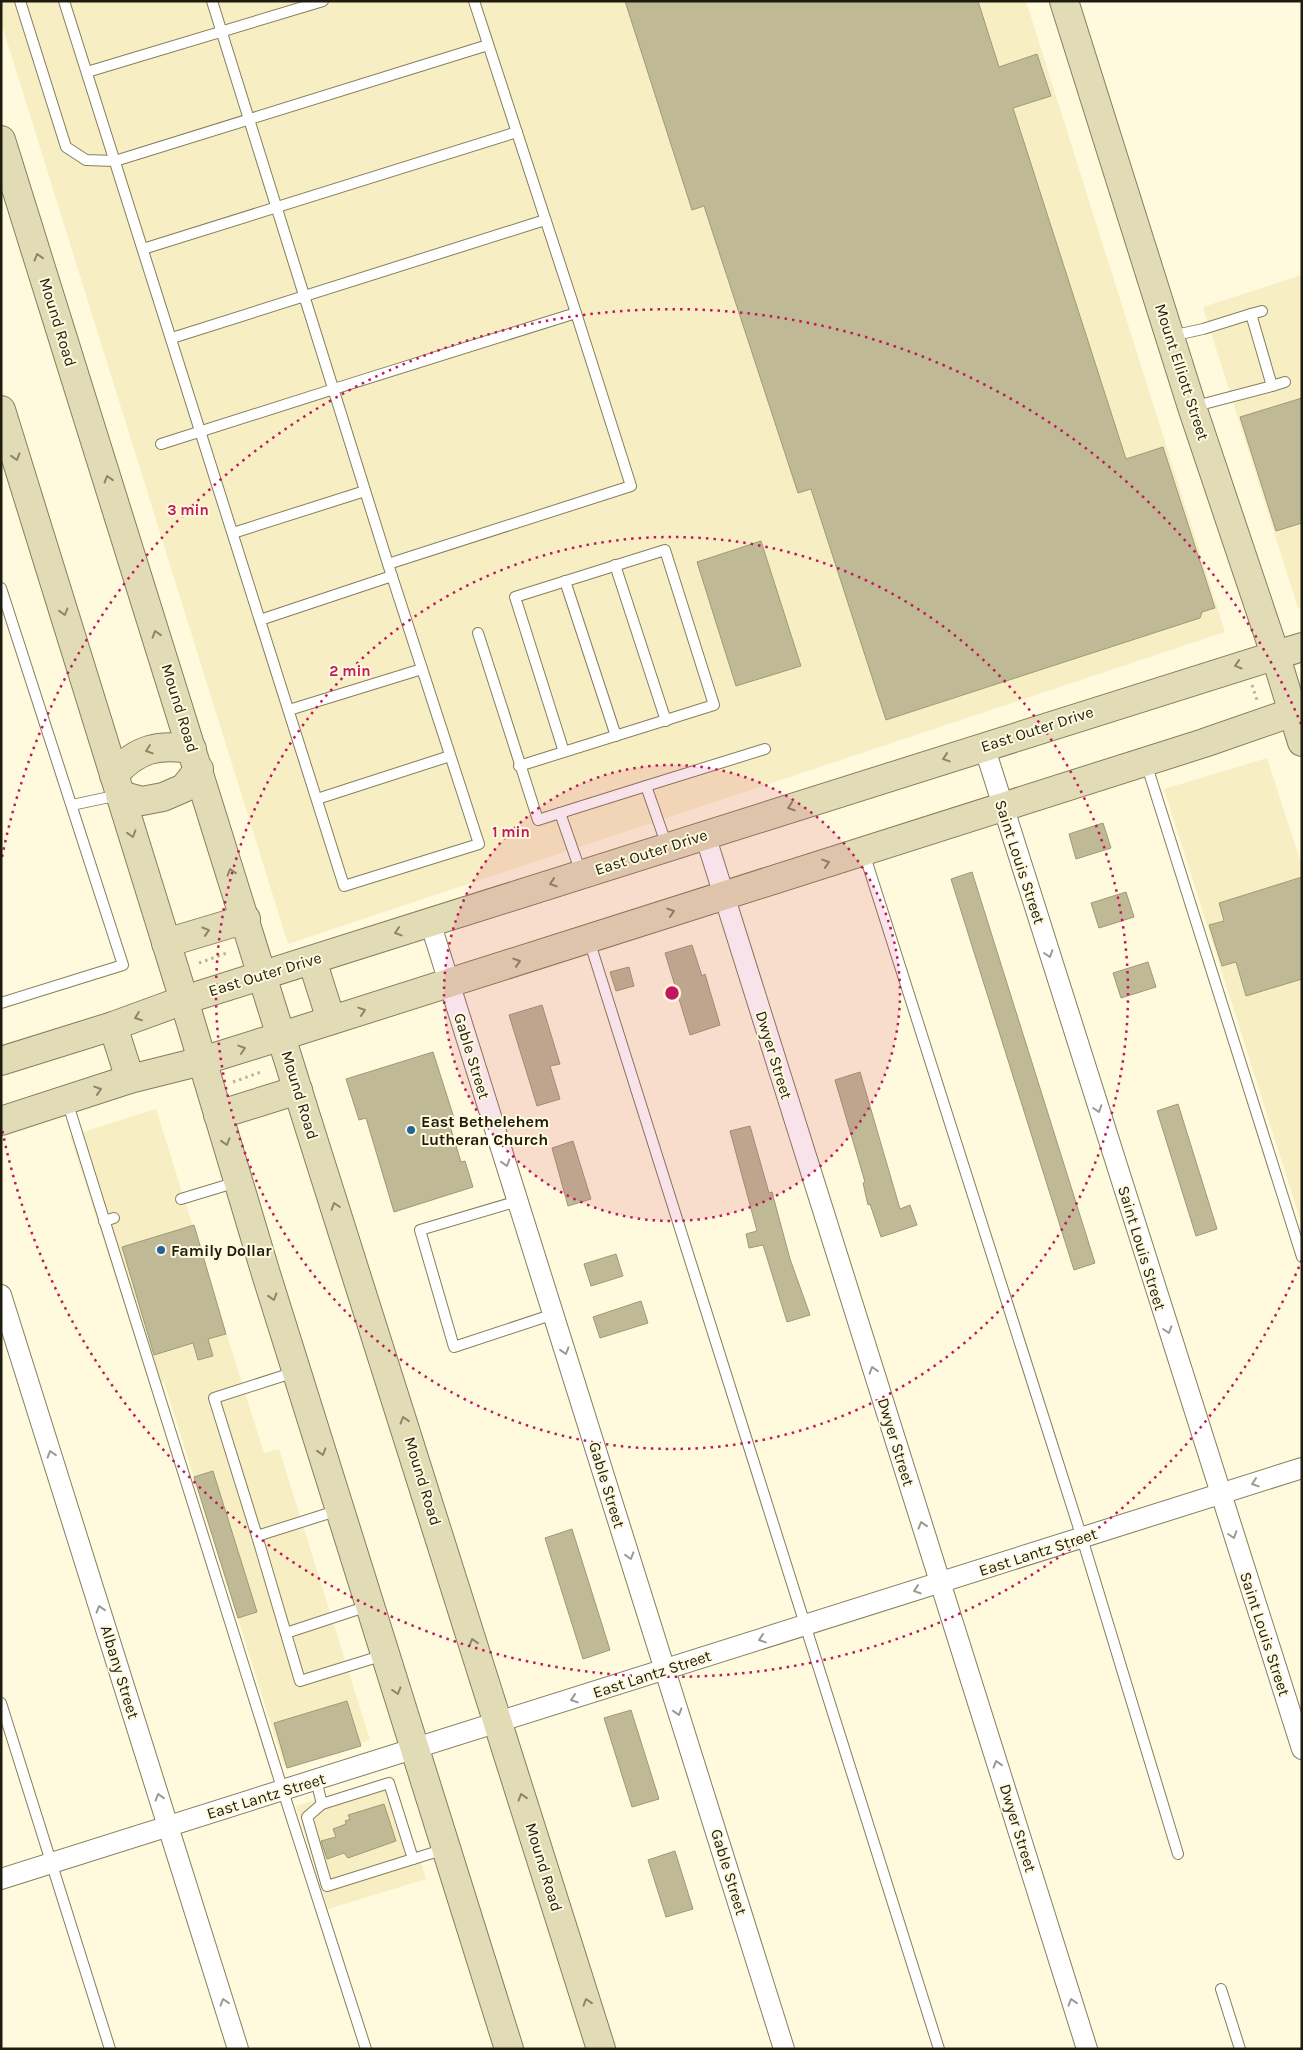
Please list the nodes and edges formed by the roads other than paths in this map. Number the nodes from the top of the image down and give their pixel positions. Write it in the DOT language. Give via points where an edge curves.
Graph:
graph roads {
  1 [pos="20,1"];
  2 [pos="64,1"];
  3 [pos="212,1"];
  4 [pos="324,1"];
  5 [pos="474,1"];
  6 [pos="1064,1"];
  7 [pos="222,32"];
  8 [pos="488,45"];
  9 [pos="87,72"];
  10 [pos="249,119"];
  11 [pos="517,132"];
  12 [pos="1,140"];
  13 [pos="115,161"];
  14 [pos="276,206"];
  15 [pos="546,220"];
  16 [pos="143,249"];
  17 [pos="304,296"];
  18 [pos="1262,310"];
  19 [pos="576,313"];
  20 [pos="1251,314"];
  21 [pos="1170,336"];
  22 [pos="172,338"];
  23 [pos="1286,382"];
  24 [pos="1272,386"];
  25 [pos="333,389"];
  26 [pos="1192,407"];
  27 [pos="3,422"];
  28 [pos="201,431"];
  29 [pos="161,444"];
  30 [pos="365,491"];
  31 [pos="233,533"];
  32 [pos="388,564"];
  33 [pos="615,565"];
  34 [pos="392,576"];
  35 [pos="565,581"];
  36 [pos="1,588"];
  37 [pos="260,620"];
  38 [pos="478,634"];
  39 [pos="1302,646"];
  40 [pos="1275,654"];
  41 [pos="422,669"];
  42 [pos="289,710"];
  43 [pos="1297,711"];
  44 [pos="666,721"];
  45 [pos="616,736"];
  46 [pos="1302,742"];
  47 [pos="984,746"];
  48 [pos="766,749"];
  49 [pos="564,752"];
  50 [pos="450,756"];
  51 [pos="196,759"];
  52 [pos="1145,762"];
  53 [pos="519,766"];
  54 [pos="117,785"];
  55 [pos="646,786"];
  56 [pos="317,799"];
  57 [pos="72,805"];
  58 [pos="1003,807"];
  59 [pos="560,813"];
  60 [pos="705,835"];
  61 [pos="667,847"];
  62 [pos="864,851"];
  63 [pos="581,874"];
  64 [pos="724,896"];
  65 [pos="246,919"];
  66 [pos="430,922"];
  67 [pos="588,939"];
  68 [pos="166,944"];
  69 [pos="312,960"];
  70 [pos="263,975"];
  71 [pos="449,983"];
  72 [pos="184,1000"];
  73 [pos="1,1003"];
  74 [pos="331,1020"];
  75 [pos="113,1026"];
  76 [pos="282,1036"];
  77 [pos="1,1061"];
  78 [pos="202,1062"];
  79 [pos="130,1079"];
  80 [pos="298,1090"];
  81 [pos="67,1100"];
  82 [pos="218,1115"];
  83 [pos="1,1121"];
  84 [pos="238,1182"];
  85 [pos="181,1199"];
  86 [pos="518,1201"];
  87 [pos="1302,1257"];
  88 [pos="1,1295"];
  89 [pos="554,1314"];
  90 [pos="296,1372"];
  91 [pos="1302,1468"];
  92 [pos="1220,1494"];
  93 [pos="340,1510"];
  94 [pos="257,1536"];
  95 [pos="1082,1538"];
  96 [pos="940,1582"];
  97 [pos="370,1606"];
  98 [pos="806,1625"];
  99 [pos="286,1632"];
  100 [pos="385,1654"];
  101 [pos="665,1670"];
  102 [pos="1,1703"];
  103 [pos="499,1723"];
  104 [pos="415,1749"];
  105 [pos="1302,1750"];
  106 [pos="316,1780"];
  107 [pos="283,1791"];
  108 [pos="322,1804"];
  109 [pos="168,1827"];
  110 [pos="446,1849"];
  111 [pos="1178,1854"];
  112 [pos="413,1859"];
  113 [pos="51,1863"];
  114 [pos="1,1879"];
  115 [pos="1222,1989"];
  116 [pos="110,2049"];
  117 [pos="238,2049"];
  118 [pos="366,2049"];
  119 [pos="509,2049"];
  120 [pos="601,2049"];
  121 [pos="784,2049"];
  122 [pos="939,2049"];
  123 [pos="1087,2049"];
  124 [pos="1240,2049"];
  1 -- 13 [label="lane" via="66,147 86,160"];
  2 -- 9 [label="lane"];
  3 -- 7 [label="lane"];
  4 -- 7 [label="lane"];
  5 -- 8 [label="lane"];
  6 -- 21 [label="main road, Mount Elliott Street"];
  7 -- 9 [label="lane"];
  7 -- 10 [label="lane"];
  8 -- 10 [label="lane"];
  8 -- 11 [label="lane"];
  9 -- 13 [label="lane"];
  10 -- 13 [label="lane"];
  10 -- 14 [label="lane"];
  11 -- 14 [label="lane"];
  11 -- 15 [label="lane"];
  51 -- 12 [label="main road, Mound Road, one-way"];
  13 -- 16 [label="lane"];
  14 -- 16 [label="lane"];
  14 -- 17 [label="lane"];
  15 -- 17 [label="lane"];
  15 -- 19 [label="lane"];
  16 -- 22 [label="lane"];
  17 -- 22 [label="lane"];
  17 -- 25 [label="lane"];
  18 -- 20 [label="lane"];
  19 -- 25 [label="lane"];
  19 -- 32 [label="lane" via="631,486"];
  20 -- 21 [label="lane"];
  20 -- 24 [label="lane"];
  21 -- 26 [label="main road, Mount Elliott Street"];
  22 -- 28 [label="lane"];
  23 -- 24 [label="lane"];
  24 -- 26 [label="lane"];
  25 -- 28 [label="lane"];
  25 -- 30 [label="lane"];
  26 -- 40 [label="main road, Mount Elliott Street"];
  27 -- 54 [label="main road, one-way"];
  28 -- 29 [label="lane"];
  28 -- 31 [label="lane"];
  30 -- 31 [label="lane"];
  30 -- 32 [label="lane"];
  31 -- 37 [label="lane"];
  32 -- 34 [label="lane"];
  33 -- 35 [label="lane"];
  33 -- 44 [label="lane"];
  33 -- 44 [label="lane" via="665,550 714,704"];
  34 -- 37 [label="lane"];
  34 -- 41 [label="lane"];
  35 -- 45 [label="lane"];
  35 -- 49 [label="lane" via="515,597"];
  36 -- 57 [label="lane"];
  37 -- 42 [label="lane"];
  38 -- 53 [label="lane"];
  39 -- 40 [label="main road, East Outer Drive"];
  40 -- 43 [label="main road, Mount Elliott Street"];
  40 -- 47 [label="main road, East Outer Drive, one-way"];
  41 -- 42 [label="lane"];
  41 -- 50 [label="lane"];
  42 -- 56 [label="lane"];
  43 -- 46 [label="main road, Mount Elliott Street"];
  43 -- 52 [label="main road"];
  44 -- 45 [label="lane"];
  45 -- 49 [label="lane"];
  47 -- 58 [label="street, Saint Louis Street"];
  47 -- 60 [label="main road, East Outer Drive, one-way"];
  48 -- 55 [label="lane"];
  49 -- 53 [label="lane"];
  50 -- 56 [label="lane"];
  50 -- 56 [label="lane" via="479,844 344,886"];
  51 -- 54 [label="main road, one-way" via="162,746 149,750 124,763"];
  51 -- 54 [label="main road" via="184,788 163,797 142,801"];
  65 -- 51 [label="main road, Mound Road, one-way"];
  52 -- 58 [label="main road"];
  52 -- 87 [label="lane"];
  53 -- 59 [label="lane" via="538,820"];
  54 -- 57 [label="lane"];
  54 -- 68 [label="main road, one-way"];
  55 -- 59 [label="lane"];
  55 -- 61 [label="lane"];
  57 -- 73 [label="lane" via="123,965"];
  58 -- 62 [label="main road"];
  58 -- 92 [label="street, Saint Louis Street, one-way"];
  59 -- 63 [label="lane"];
  60 -- 61 [label="main road, East Outer Drive"];
  60 -- 64 [label="street, Dwyer Street"];
  61 -- 63 [label="main road, East Outer Drive"];
  64 -- 62 [label="main road, one-way"];
  62 -- 95 [label="lane"];
  63 -- 66 [label="main road, East Outer Drive, one-way"];
  67 -- 64 [label="main road, one-way"];
  96 -- 64 [label="street, Dwyer Street, one-way"];
  68 -- 65 [label="main road, one-way"];
  65 -- 70 [label="main road, Mound Road"];
  66 -- 69 [label="main road, East Outer Drive, one-way"];
  66 -- 71 [label="street, Gable Street"];
  71 -- 67 [label="main road, one-way"];
  67 -- 98 [label="lane"];
  68 -- 72 [label="main road"];
  69 -- 70 [label="main road, East Outer Drive"];
  69 -- 74 [label="main road"];
  70 -- 72 [label="main road, East Outer Drive"];
  70 -- 76 [label="main road, Mound Road"];
  74 -- 71 [label="main road, one-way"];
  71 -- 86 [label="street, Gable Street, one-way"];
  72 -- 75 [label="main road, East Outer Drive, one-way"];
  72 -- 78 [label="main road"];
  74 -- 76 [label="main road"];
  75 -- 77 [label="main road, East Outer Drive"];
  75 -- 79 [label="main road"];
  78 -- 76 [label="main road, one-way"];
  76 -- 80 [label="main road, Mound Road"];
  78 -- 79 [label="main road"];
  78 -- 82 [label="main road"];
  81 -- 79 [label="main road, one-way"];
  80 -- 82 [label="main road"];
  103 -- 80 [label="main road, Mound Road, one-way"];
  81 -- 83 [label="main road"];
  81 -- 107 [label="lane" via="109,1220"];
  82 -- 84 [label="main road, one-way"];
  84 -- 85 [label="lane"];
  84 -- 90 [label="main road, one-way"];
  86 -- 89 [label="street, Gable Street"];
  86 -- 89 [label="lane" via="420,1230 454,1347"];
  109 -- 88 [label="street, Albany Street, one-way"];
  89 -- 101 [label="street, Gable Street, one-way"];
  90 -- 93 [label="main road, one-way"];
  90 -- 94 [label="lane" via="214,1398"];
  91 -- 92 [label="street, East Lantz Street, one-way"];
  92 -- 95 [label="street, East Lantz Street"];
  92 -- 105 [label="street, Saint Louis Street, one-way"];
  93 -- 94 [label="lane"];
  93 -- 97 [label="main road"];
  94 -- 99 [label="lane"];
  95 -- 96 [label="street, East Lantz Street"];
  95 -- 111 [label="lane"];
  96 -- 98 [label="street, East Lantz Street, one-way"];
  123 -- 96 [label="street, Dwyer Street, one-way"];
  97 -- 99 [label="lane"];
  97 -- 100 [label="main road"];
  98 -- 101 [label="street, East Lantz Street, one-way"];
  98 -- 122 [label="lane"];
  99 -- 100 [label="lane" via="300,1681"];
  100 -- 104 [label="main road, one-way"];
  101 -- 103 [label="street, East Lantz Street, one-way"];
  101 -- 121 [label="street, Gable Street, one-way"];
  102 -- 113 [label="lane"];
  103 -- 104 [label="street, East Lantz Street"];
  120 -- 103 [label="main road, Mound Road, one-way"];
  104 -- 106 [label="street, East Lantz Street"];
  104 -- 110 [label="main road"];
  106 -- 107 [label="street, East Lantz Street"];
  106 -- 108 [label="lane"];
  107 -- 109 [label="street, East Lantz Street"];
  107 -- 118 [label="lane"];
  108 -- 112 [label="lane" via="389,1783"];
  108 -- 112 [label="lane" via="307,1817 327,1886"];
  109 -- 113 [label="street, East Lantz Street"];
  117 -- 109 [label="street, Albany Street, one-way"];
  110 -- 112 [label="lane"];
  110 -- 119 [label="main road"];
  113 -- 114 [label="street, East Lantz Street"];
  113 -- 116 [label="lane"];
  115 -- 124 [label="lane"];
}
